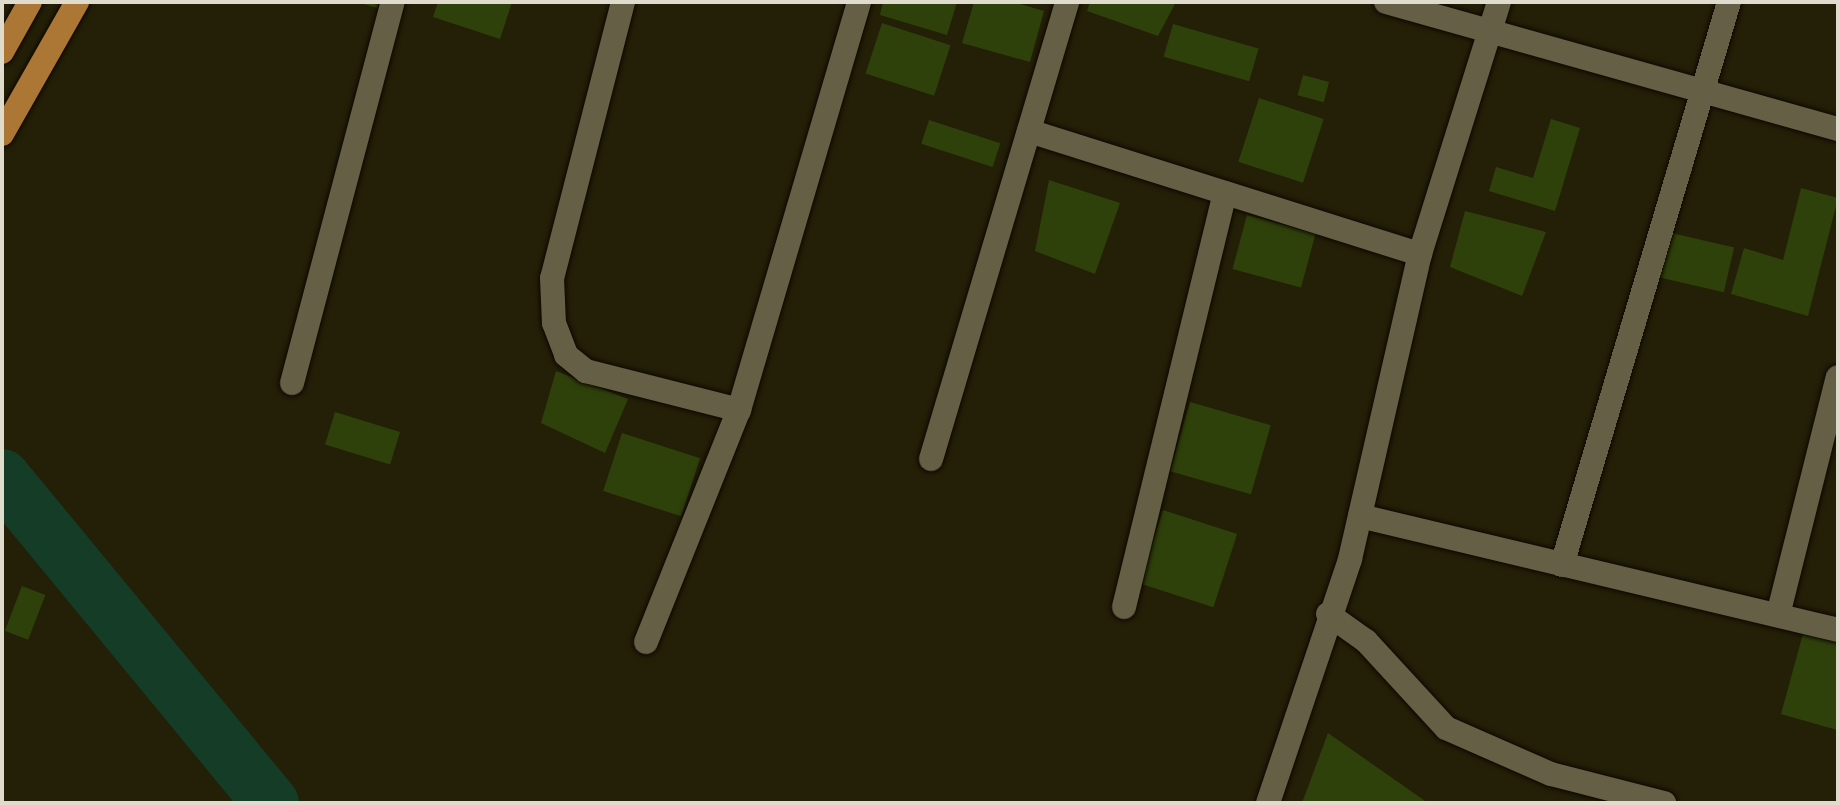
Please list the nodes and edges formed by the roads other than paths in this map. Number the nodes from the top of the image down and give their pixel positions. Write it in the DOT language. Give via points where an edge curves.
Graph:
graph roads {
  1 [pos="30,2"];
  2 [pos="77,2"];
  3 [pos="393,2"];
  4 [pos="623,2"];
  5 [pos="859,2"];
  6 [pos="1067,2"];
  7 [pos="1386,2"];
  8 [pos="1499,2"];
  9 [pos="1729,2"];
  10 [pos="1490,31"];
  11 [pos="2,52"];
  12 [pos="1702,91"];
  13 [pos="1838,129"];
  14 [pos="1029,131"];
  15 [pos="2,134"];
  16 [pos="1225,193"];
  17 [pos="1420,254"];
  18 [pos="1838,377"];
  19 [pos="292,383"];
  20 [pos="739,410"];
  21 [pos="931,459"];
  22 [pos="1360,516"];
  23 [pos="1562,565"];
  24 [pos="1124,607"];
  25 [pos="1328,614"];
  26 [pos="1778,615"];
  27 [pos="1838,630"];
  28 [pos="646,642"];
  29 [pos="1268,803"];
  30 [pos="1664,803"];
  1 -- 11 [label="highway"];
  2 -- 15 [label="highway"];
  3 -- 19 [label="street"];
  4 -- 20 [label="street" via="552,278 554,323 566,355 586,371"];
  5 -- 20 [label="street"];
  6 -- 14 [label="street"];
  7 -- 10 [label="street"];
  8 -- 10 [label="street"];
  9 -- 12 [label="street"];
  10 -- 12 [label="street"];
  10 -- 17 [label="street"];
  12 -- 13 [label="street"];
  12 -- 23 [label="street"];
  14 -- 16 [label="street"];
  14 -- 21 [label="street"];
  16 -- 17 [label="street"];
  16 -- 24 [label="street"];
  17 -- 22 [label="street"];
  18 -- 26 [label="street"];
  20 -- 28 [label="street"];
  22 -- 23 [label="street"];
  22 -- 25 [label="street"];
  23 -- 26 [label="street"];
  25 -- 29 [label="street"];
  25 -- 30 [label="street" via="1390,664 1446,728 1551,774"];
  26 -- 27 [label="street"];
}
